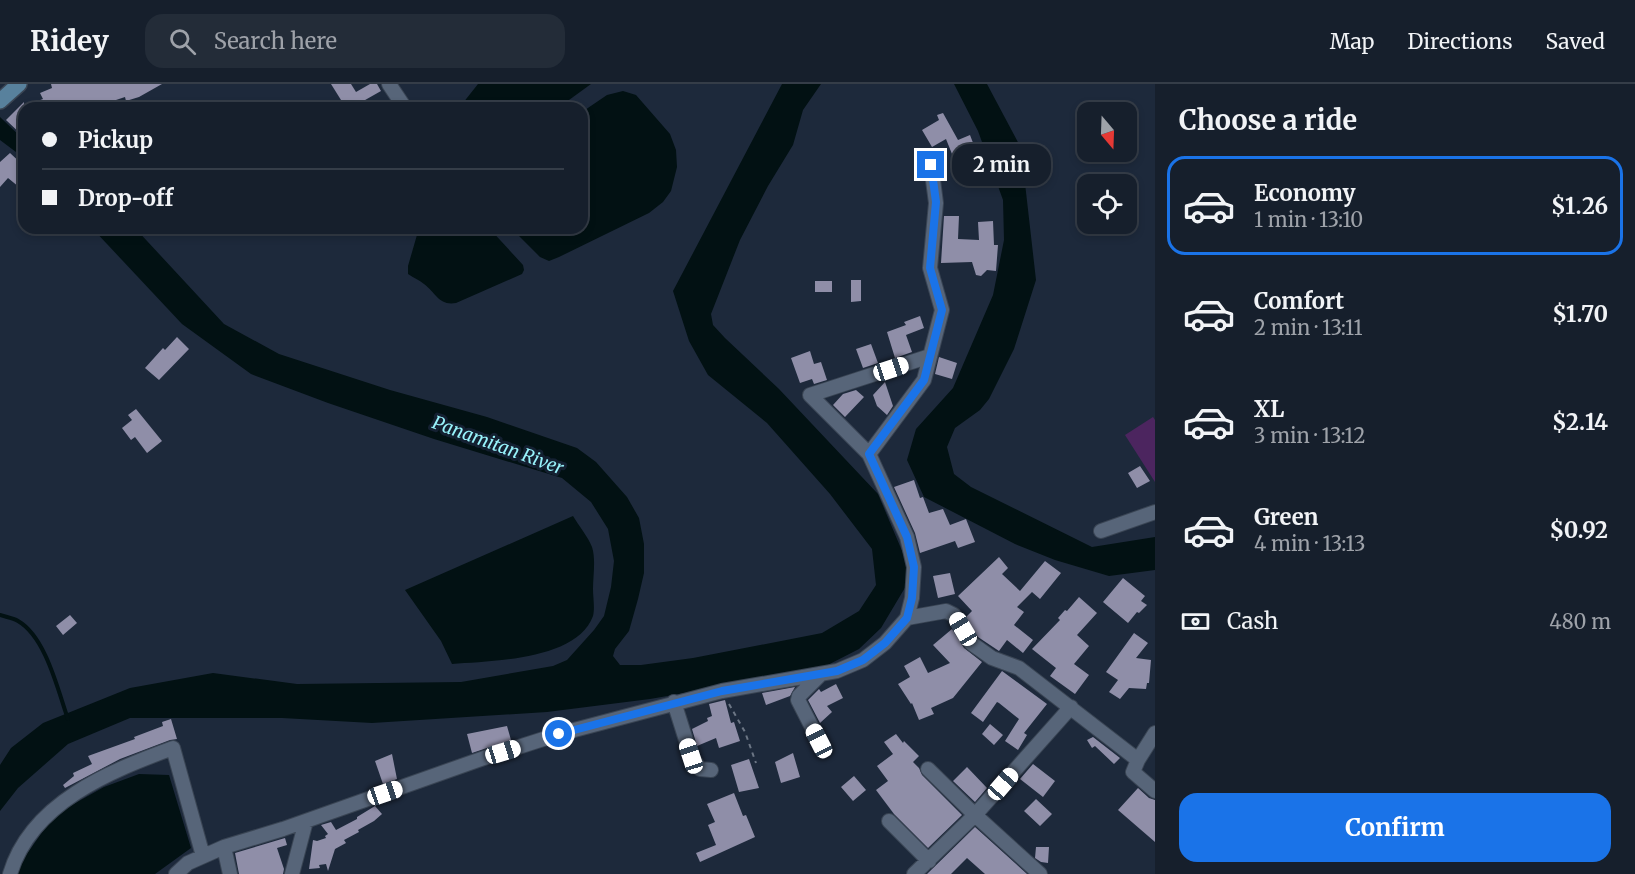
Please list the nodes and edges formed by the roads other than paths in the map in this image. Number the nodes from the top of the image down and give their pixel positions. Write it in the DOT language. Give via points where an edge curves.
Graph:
graph roads {
  1 [pos="19,84"];
  2 [pos="389,84"];
  3 [pos="0,100"];
  4 [pos="401,102"];
  5 [pos="931,165"];
  6 [pos="930,356"];
  7 [pos="869,454"];
  8 [pos="1155,512"];
  9 [pos="1101,531"];
  10 [pos="907,618"];
  11 [pos="820,675"];
  12 [pos="674,702"];
  13 [pos="1071,706"];
  14 [pos="1155,733"];
  15 [pos="819,741"];
  16 [pos="1138,760"];
  17 [pos="928,769"];
  18 [pos="711,771"];
  19 [pos="1155,791"];
  20 [pos="975,815"];
  21 [pos="306,821"];
  22 [pos="889,822"];
  23 [pos="224,847"];
  24 [pos="203,856"];
  25 [pos="929,861"];
  26 [pos="190,869"];
  27 [pos="10,874"];
  28 [pos="176,874"];
  29 [pos="230,874"];
  30 [pos="292,874"];
  31 [pos="914,874"];
  32 [pos="1040,874"];
  1 -- 3 [label="main road"];
  2 -- 4 [label="street"];
  5 -- 6 [label="street" via="936,202 930,268 942,310"];
  6 -- 7 [label="street" via="924,380"];
  6 -- 7 [label="street" via="810,395"];
  7 -- 10 [label="street" via="907,537 914,567"];
  8 -- 9 [label="street"];
  10 -- 11 [label="street" via="863,660"];
  10 -- 13 [label="street" via="946,611 954,615 971,643 992,658 1019,668"];
  11 -- 12 [label="street"];
  11 -- 15 [label="street" via="798,700"];
  12 -- 18 [label="street" via="691,756 700,768"];
  12 -- 21 [label="street" via="484,758"];
  13 -- 16 [label="street"];
  13 -- 20 [label="street"];
  14 -- 16 [label="street"];
  16 -- 19 [label="street" via="1133,772"];
  17 -- 20 [label="street"];
  20 -- 25 [label="street"];
  20 -- 32 [label="street"];
  21 -- 23 [label="street"];
  21 -- 30 [label="street"];
  22 -- 25 [label="street"];
  23 -- 24 [label="street"];
  23 -- 29 [label="street"];
  24 -- 26 [label="street"];
  24 -- 27 [label="street" via="173,748 132,763 51,810 23,842"];
  25 -- 31 [label="street"];
  26 -- 28 [label="street"];
}
